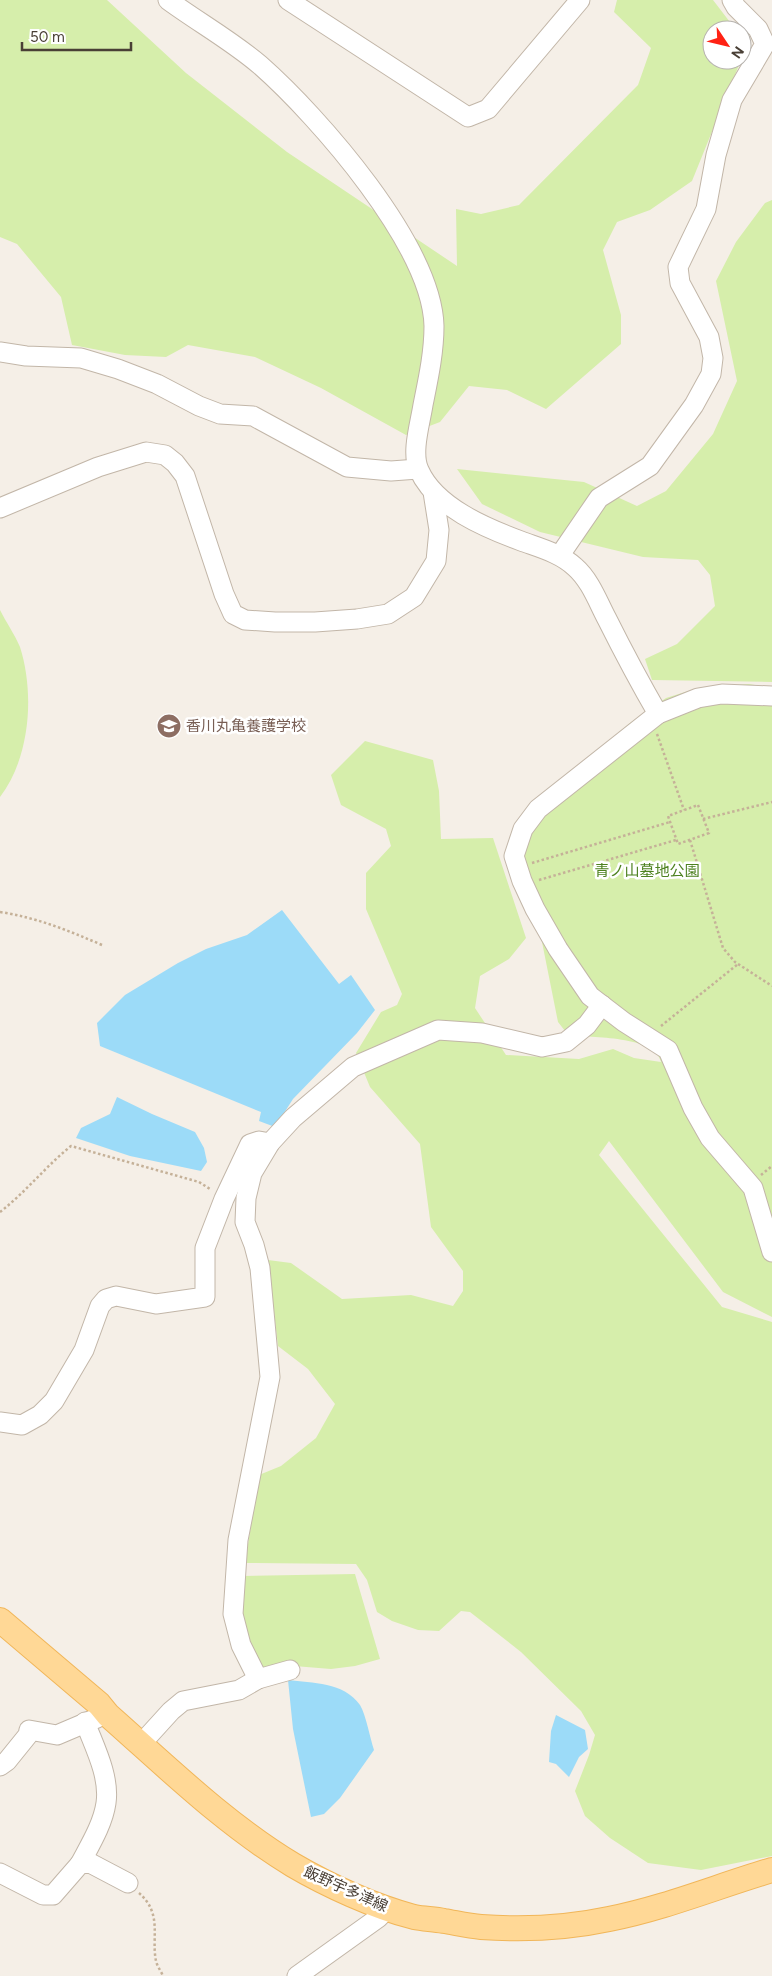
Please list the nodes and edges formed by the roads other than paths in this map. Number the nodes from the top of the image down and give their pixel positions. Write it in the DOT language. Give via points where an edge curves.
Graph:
graph roads {
  1 [pos="168,0"];
  2 [pos="288,0"];
  3 [pos="580,0"];
  4 [pos="732,0"];
  5 [pos="0,352"];
  6 [pos="418,469"];
  7 [pos="433,492"];
  8 [pos="0,508"];
  9 [pos="560,555"];
  10 [pos="772,696"];
  11 [pos="655,716"];
  12 [pos="602,1005"];
  13 [pos="270,1143"];
  14 [pos="772,1252"];
  15 [pos="0,1422"];
  16 [pos="0,1620"];
  17 [pos="290,1670"];
  18 [pos="258,1679"];
  19 [pos="108,1715"];
  20 [pos="85,1722"];
  21 [pos="141,1744"];
  22 [pos="0,1766"];
  23 [pos="80,1864"];
  24 [pos="772,1870"];
  25 [pos="0,1873"];
  26 [pos="128,1883"];
  27 [pos="388,1908"];
  28 [pos="297,1976"];
  1 -- 6 [label="street" via="259,64 306,109 354,167 406,242 428,290 434,326 431,364 416,443"];
  2 -- 3 [label="street" via="468,117 488,109"];
  4 -- 9 [label="street" via="758,29 765,44 732,100 716,155 706,209 678,267 680,283 709,337 710,374 694,405 650,466 599,498"];
  5 -- 6 [label="street" via="80,358 118,369 220,414 253,416 347,467 391,471"];
  6 -- 7 [label="street"];
  7 -- 8 [label="street" via="439,530 436,561 414,597 388,614 315,622 246,620 234,614 224,594 185,476 165,455 146,452 98,467"];
  7 -- 9 [label="street" via="449,506 472,518"];
  9 -- 11 [label="street" via="577,568 589,586"];
  10 -- 11 [label="street" via="722,694 698,698"];
  11 -- 12 [label="street" via="538,809 522,829 514,856 558,949 590,996"];
  12 -- 13 [label="street" via="587,1025 566,1042 542,1046 482,1032 438,1030 353,1067 293,1118"];
  12 -- 14 [label="street" via="668,1050 710,1138 753,1188"];
  13 -- 15 [label="street" via="259,1140 250,1144 224,1199 205,1248 205,1298 156,1304 116,1296 106,1299 100,1306 84,1350 54,1400 40,1415 22,1425"];
  13 -- 18 [label="street" via="252,1173 246,1206 245,1222 260,1268 270,1377 238,1540 233,1614 241,1645"];
  16 -- 19 [label="main road, 飯野宇多津線"];
  17 -- 18 [label="street"];
  18 -- 21 [label="street" via="239,1690 183,1701"];
  19 -- 20 [label="street"];
  19 -- 21 [label="main road, 飯野宇多津線"];
  20 -- 22 [label="street" via="57,1735 29,1730 28,1736"];
  20 -- 23 [label="street" via="104,1776 106,1803"];
  21 -- 27 [label="main road, 飯野宇多津線" via="242,1829 292,1864 338,1888"];
  23 -- 25 [label="street" via="53,1895 44,1894"];
  23 -- 26 [label="street" via="90,1863"];
  24 -- 27 [label="main road, 飯野宇多津線" via="650,1909 572,1925 522,1929 479,1927 414,1917"];
  27 -- 28 [label="street"];
}
